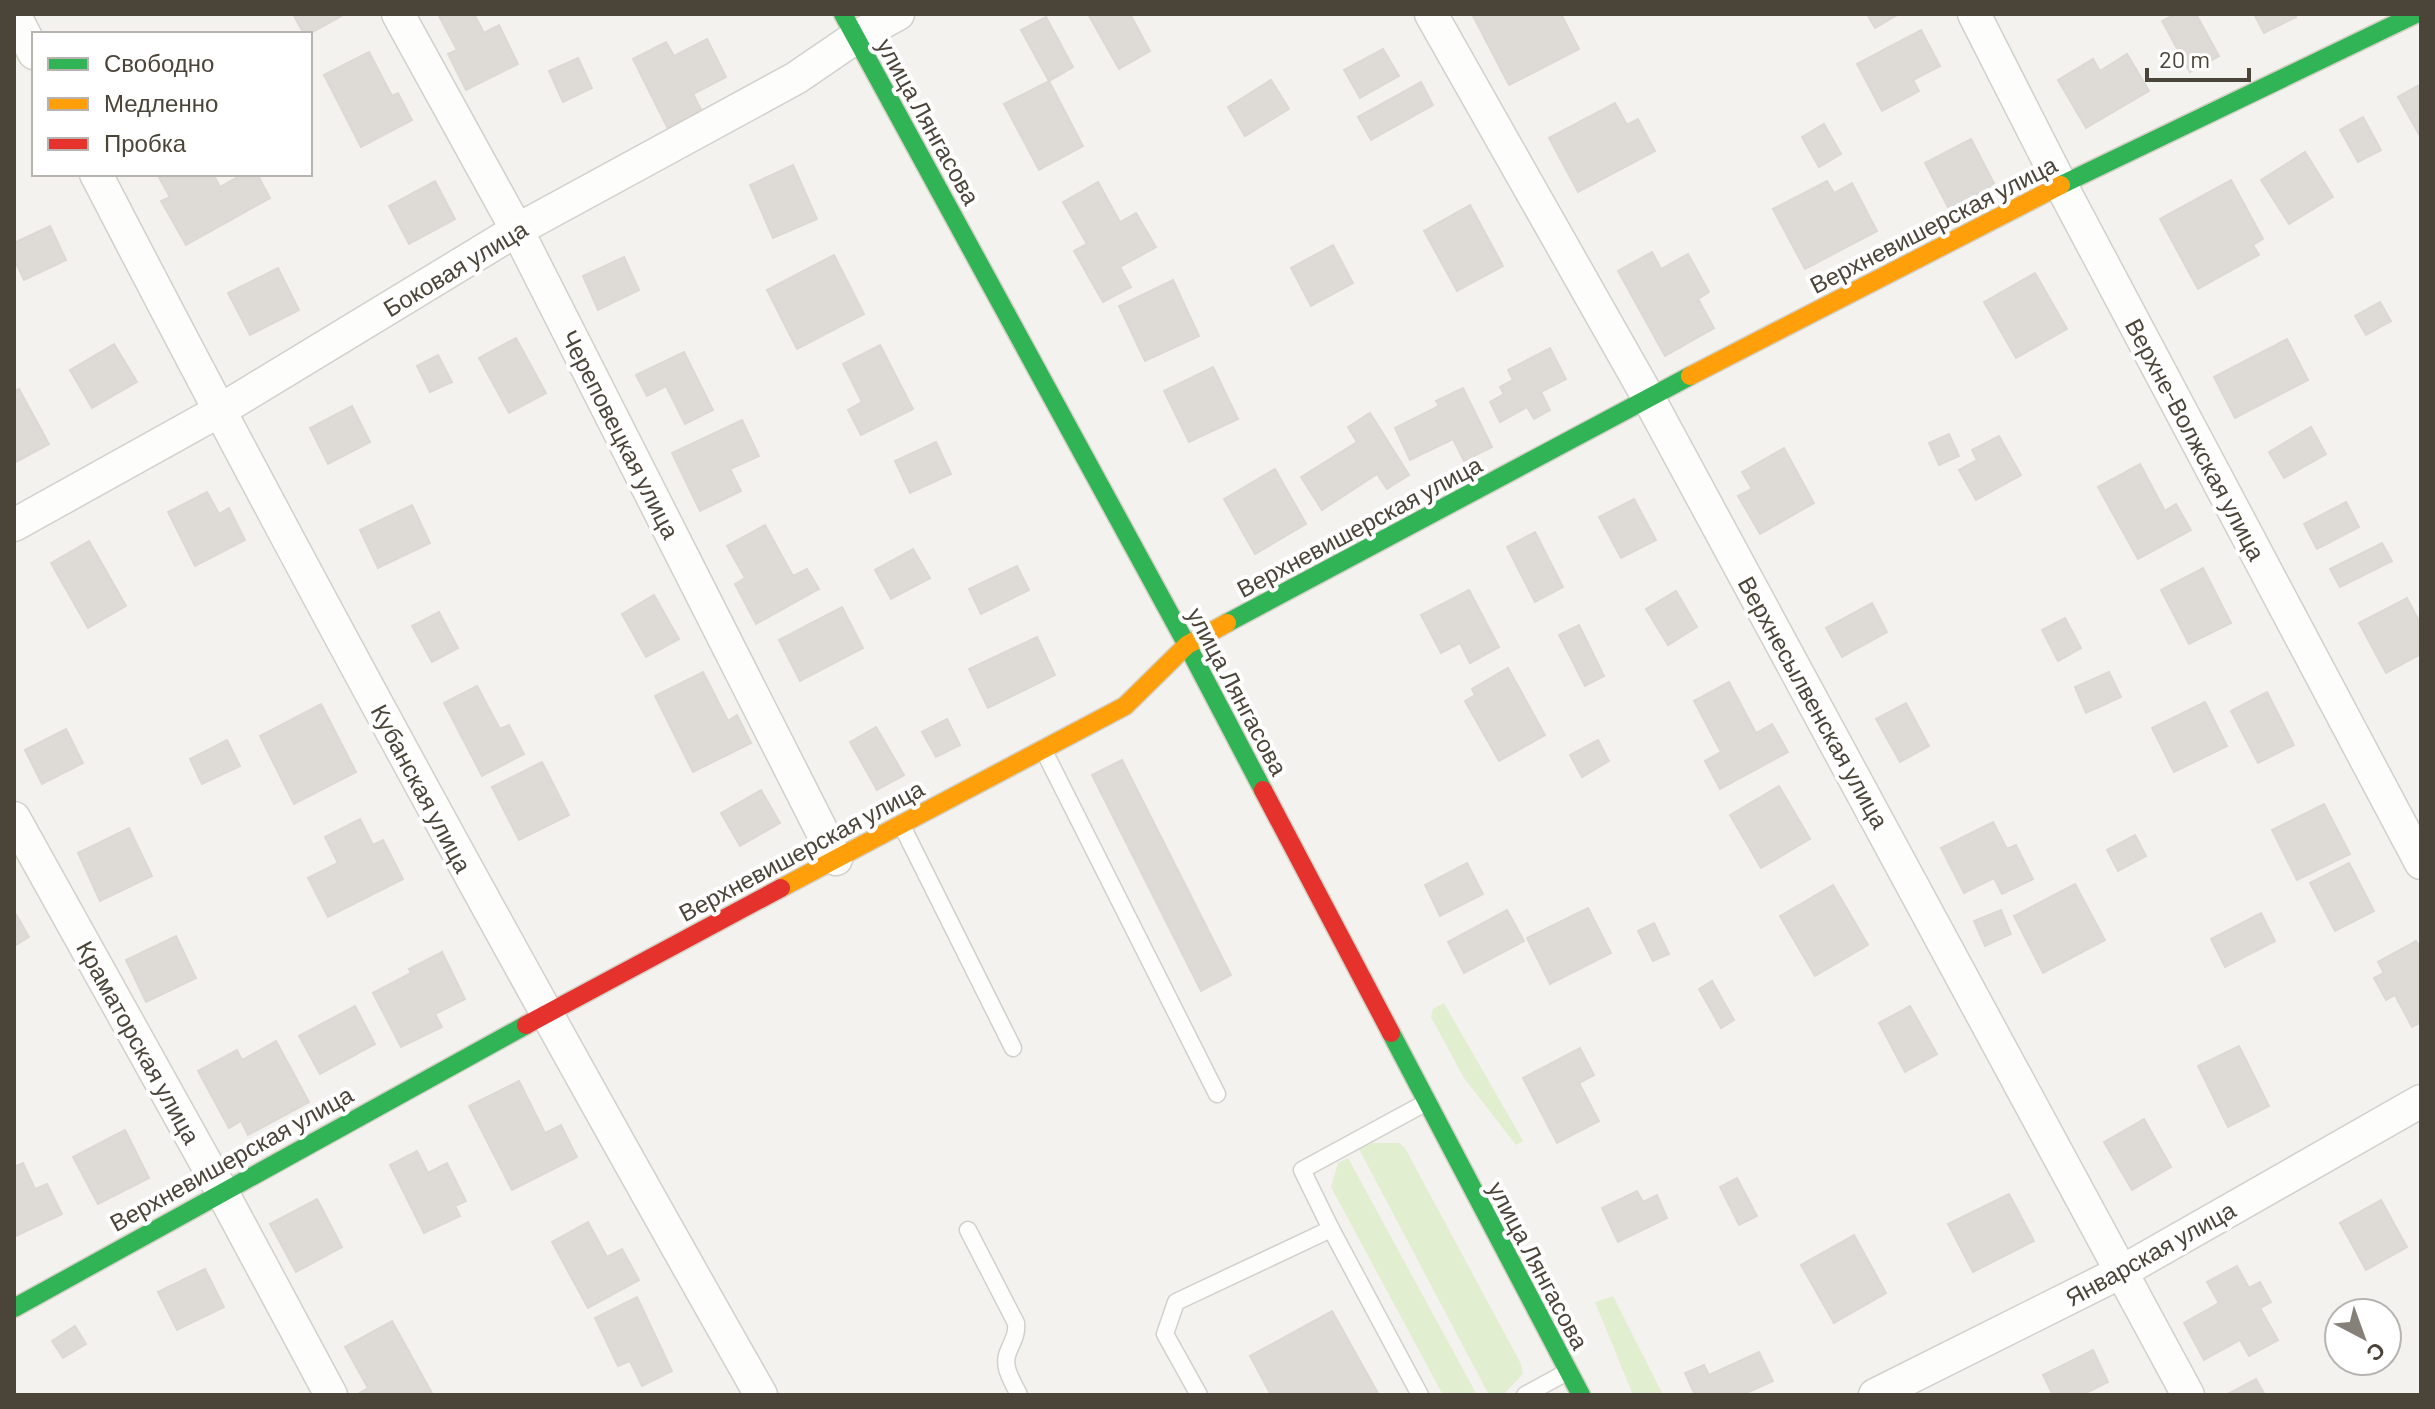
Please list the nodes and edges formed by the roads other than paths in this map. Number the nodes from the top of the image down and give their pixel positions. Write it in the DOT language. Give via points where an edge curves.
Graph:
graph roads {
  1 [pos="14,14"];
  2 [pos="398,14"];
  3 [pos="898,14"];
  4 [pos="1431,14"];
  5 [pos="1974,14"];
  6 [pos="2416,14"];
  7 [pos="850,26"];
  8 [pos="32,49"];
  9 [pos="97,176"];
  10 [pos="2061,185"];
  11 [pos="517,230"];
  12 [pos="1648,397"];
  13 [pos="219,411"];
  14 [pos="14,525"];
  15 [pos="1187,645"];
  16 [pos="1043,749"];
  17 [pos="14,818"];
  18 [pos="901,825"];
  19 [pos="836,859"];
  20 [pos="2421,863"];
  21 [pos="544,1013"];
  22 [pos="1013,1048"];
  23 [pos="1217,1094"];
  24 [pos="2421,1101"];
  25 [pos="1427,1102"];
  26 [pos="221,1190"];
  27 [pos="1331,1229"];
  28 [pos="968,1230"];
  29 [pos="2123,1271"];
  30 [pos="14,1308"];
  31 [pos="1568,1371"];
  32 [pos="331,1395"];
  33 [pos="761,1395"];
  34 [pos="1019,1395"];
  35 [pos="1199,1395"];
  36 [pos="1420,1395"];
  37 [pos="1525,1395"];
  38 [pos="1581,1395"];
  39 [pos="1875,1395"];
  40 [pos="2188,1395"];
  1 -- 8 [label="street"];
  2 -- 11 [label="street, Череповецкая улица"];
  3 -- 7 [label="street, Боковая улица"];
  4 -- 12 [label="street, Верхнесылвенская улица"];
  5 -- 10 [label="street, Верхне-Волжская улица"];
  6 -- 10 [label="street, Верхневишерская улица"];
  7 -- 11 [label="street, Боковая улица" via="796,78"];
  7 -- 15 [label="street, улица Лянгасова"];
  9 -- 13 [label="street, Кубанская улица"];
  10 -- 12 [label="street, Верхневишерская улица"];
  10 -- 20 [label="street, Верхне-Волжская улица"];
  11 -- 13 [label="street, Боковая улица"];
  11 -- 19 [label="street, Череповецкая улица"];
  12 -- 15 [label="street, Верхневишерская улица"];
  12 -- 29 [label="street, Верхнесылвенская улица"];
  13 -- 14 [label="street, Боковая улица"];
  13 -- 21 [label="street, Кубанская улица"];
  15 -- 16 [label="street, Верхневишерская улица" via="1125,706"];
  15 -- 25 [label="street, улица Лянгасова"];
  16 -- 18 [label="street, Верхневишерская улица"];
  16 -- 23 [label="lane"];
  17 -- 26 [label="street, Краматорская улица"];
  18 -- 19 [label="street, Верхневишерская улица"];
  18 -- 22 [label="lane"];
  19 -- 21 [label="street, Верхневишерская улица"];
  21 -- 26 [label="street, Верхневишерская улица"];
  21 -- 33 [label="street, Кубанская улица"];
  24 -- 29 [label="street, Январская улица"];
  25 -- 27 [label="lane" via="1302,1170"];
  25 -- 31 [label="street, улица Лянгасова"];
  26 -- 30 [label="street, Верхневишерская улица"];
  26 -- 32 [label="street, Краматорская улица"];
  27 -- 35 [label="lane" via="1176,1302 1165,1334"];
  27 -- 36 [label="lane"];
  28 -- 34 [label="lane" via="1016,1323 1005,1367"];
  29 -- 39 [label="street, Январская улица"];
  29 -- 40 [label="street, Верхнесылвенская улица"];
  31 -- 37 [label="lane"];
  31 -- 38 [label="street, улица Лянгасова"];
}
